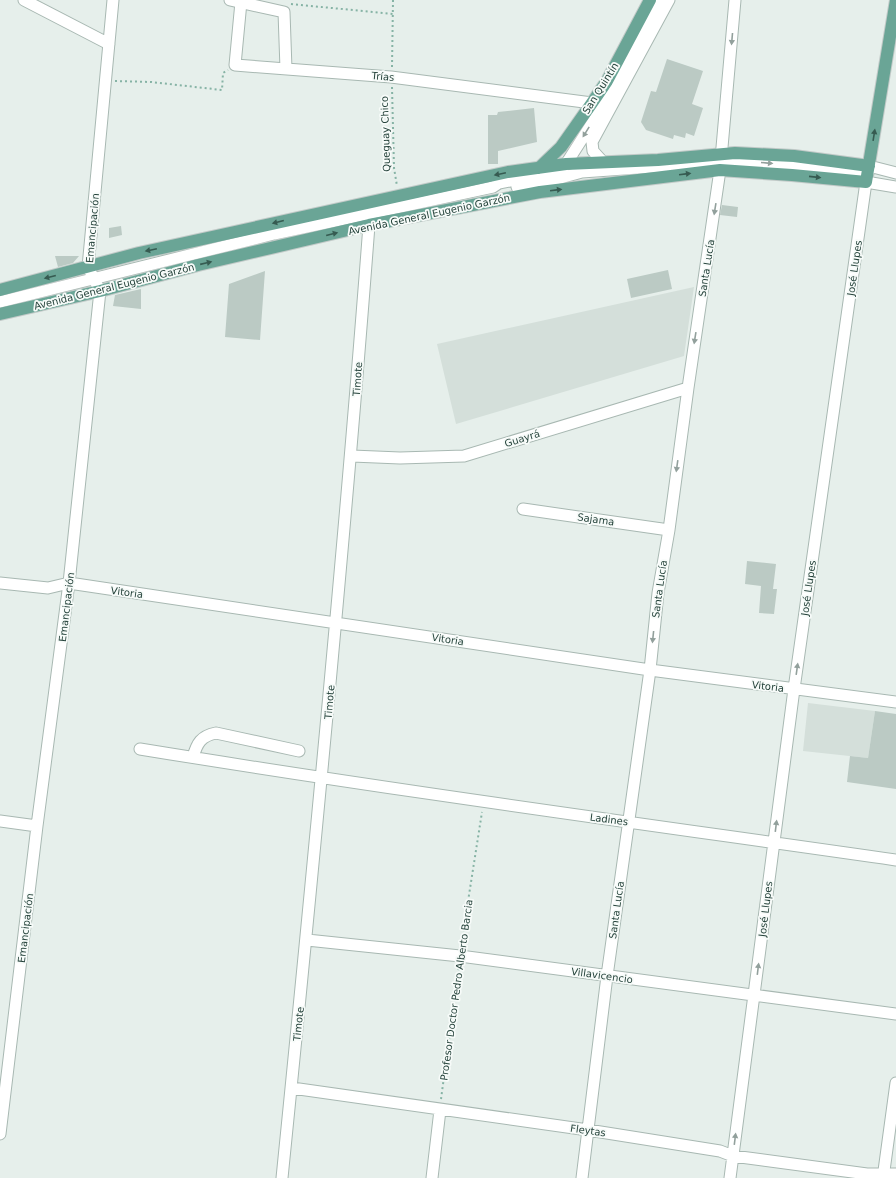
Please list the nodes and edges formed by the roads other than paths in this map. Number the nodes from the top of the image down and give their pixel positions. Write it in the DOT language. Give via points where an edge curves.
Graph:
graph roads {
  1 [pos="24,0"];
  2 [pos="113,0"];
  3 [pos="650,0"];
  4 [pos="659,0"];
  5 [pos="669,0"];
  6 [pos="735,0"];
  7 [pos="896,0"];
  8 [pos="235,1"];
  9 [pos="109,44"];
  10 [pos="286,69"];
  11 [pos="592,103"];
  12 [pos="602,162"];
  13 [pos="721,162"];
  14 [pos="566,164"];
  15 [pos="539,168"];
  16 [pos="896,173"];
  17 [pos="868,174"];
  18 [pos="493,187"];
  19 [pos="896,187"];
  20 [pos="369,225"];
  21 [pos="88,267"];
  22 [pos="94,279"];
  23 [pos="0,290"];
  24 [pos="100,291"];
  25 [pos="0,302"];
  26 [pos="0,314"];
  27 [pos="688,388"];
  28 [pos="352,456"];
  29 [pos="524,509"];
  30 [pos="669,530"];
  31 [pos="0,582"];
  32 [pos="69,583"];
  33 [pos="336,622"];
  34 [pos="650,670"];
  35 [pos="794,689"];
  36 [pos="896,702"];
  37 [pos="140,748"];
  38 [pos="299,751"];
  39 [pos="193,757"];
  40 [pos="323,779"];
  41 [pos="0,821"];
  42 [pos="628,822"];
  43 [pos="37,826"];
  44 [pos="774,843"];
  45 [pos="896,860"];
  46 [pos="307,940"];
  47 [pos="606,976"];
  48 [pos="754,996"];
  49 [pos="896,1014"];
  50 [pos="896,1083"];
  51 [pos="292,1088"];
  52 [pos="440,1110"];
  53 [pos="588,1130"];
  54 [pos="0,1134"];
  55 [pos="733,1156"];
  56 [pos="896,1174"];
  57 [pos="883,1177"];
  58 [pos="282,1178"];
  59 [pos="432,1178"];
  60 [pos="582,1178"];
  61 [pos="730,1178"];
  1 -- 9 [label="street"];
  2 -- 9 [label="street, Emancipación"];
  3 -- 11 [label="main road, San Quintín" via="607,81"];
  4 -- 14 [label="street, San Quintín, one-way" via="598,114"];
  5 -- 12 [label="street, San Quintín" via="592,142 593,151"];
  6 -- 13 [label="street, Santa Lucía, one-way"];
  17 -- 7 [label="main road, José Llupes, one-way"];
  8 -- 10 [label="street" via="284,12"];
  8 -- 10 [label="street, Trías" via="235,65"];
  9 -- 21 [label="street, Emancipación"];
  10 -- 11 [label="street, Trías" via="391,76"];
  11 -- 15 [label="main road, San Quintín" via="561,147"];
  12 -- 13 [label="main road, Avenida General Eugenio Garzón"];
  12 -- 14 [label="main road, Avenida General Eugenio Garzón"];
  13 -- 17 [label="main road, Avenida General Eugenio Garzón, one-way" via="792,175"];
  13 -- 17 [label="main road, Avenida General Eugenio Garzón" via="750,153 794,156"];
  13 -- 18 [label="street, Avenida General Eugenio Garzón" via="582,172 542,183 501,190"];
  20 -- 13 [label="main road, Avenida General Eugenio Garzón, one-way" via="540,192"];
  13 -- 27 [label="street, Santa Lucía, one-way"];
  14 -- 15 [label="main road, Avenida General Eugenio Garzón"];
  14 -- 18 [label="street, Avenida General Eugenio Garzón" via="549,174 499,183"];
  15 -- 21 [label="main road, Avenida General Eugenio Garzón, one-way" via="398,195 138,253"];
  16 -- 17 [label="street"];
  17 -- 19 [label="street"];
  35 -- 17 [label="street, José Llupes, one-way"];
  18 -- 22 [label="street, Avenida General Eugenio Garzón" via="274,234"];
  24 -- 20 [label="main road, Avenida General Eugenio Garzón, one-way"];
  20 -- 28 [label="street, Timote"];
  21 -- 22 [label="street, Emancipación"];
  21 -- 23 [label="main road, Avenida General Eugenio Garzón, one-way"];
  22 -- 24 [label="street, Emancipación"];
  22 -- 25 [label="street, Avenida General Eugenio Garzón"];
  24 -- 26 [label="main road, Avenida General Eugenio Garzón"];
  24 -- 32 [label="street, Emancipación"];
  27 -- 28 [label="street, Guayrá" via="464,456"];
  27 -- 30 [label="street, Santa Lucía, one-way"];
  28 -- 33 [label="street, Timote"];
  29 -- 30 [label="street, Sajama"];
  30 -- 34 [label="street, Santa Lucía, one-way" via="658,593"];
  31 -- 32 [label="street, Vitoria" via="48,588"];
  32 -- 33 [label="street, Vitoria"];
  32 -- 43 [label="street, Emancipación"];
  33 -- 34 [label="street, Vitoria"];
  33 -- 40 [label="street, Timote"];
  34 -- 35 [label="street, Vitoria"];
  34 -- 42 [label="street, Santa Lucía"];
  35 -- 36 [label="street, Vitoria"];
  44 -- 35 [label="street, José Llupes, one-way"];
  37 -- 39 [label="street, Ladines"];
  38 -- 39 [label="street" via="216,733 201,739 196,745"];
  39 -- 40 [label="street, Ladines"];
  40 -- 42 [label="street, Ladines"];
  40 -- 46 [label="street, Timote"];
  41 -- 43 [label="street"];
  42 -- 44 [label="street, Ladines"];
  42 -- 47 [label="street, Santa Lucía"];
  43 -- 54 [label="street, Emancipación"];
  44 -- 45 [label="street, Ladines"];
  48 -- 44 [label="street, José Llupes, one-way"];
  46 -- 47 [label="street, Villavicencio" via="460,956"];
  46 -- 51 [label="street, Timote"];
  47 -- 48 [label="street, Villavicencio"];
  47 -- 53 [label="street, Santa Lucía"];
  48 -- 49 [label="street, Villavicencio"];
  55 -- 48 [label="street, José Llupes, one-way"];
  50 -- 57 [label="street"];
  51 -- 52 [label="street, Fleytas"];
  51 -- 58 [label="street, Timote"];
  52 -- 53 [label="street, Fleytas"];
  52 -- 59 [label="street"];
  53 -- 55 [label="street, Fleytas" via="720,1151"];
  53 -- 60 [label="street, Santa Lucía"];
  55 -- 57 [label="street, Fleytas"];
  55 -- 61 [label="street, José Llupes"];
  56 -- 57 [label="street, Fleytas"];
}
